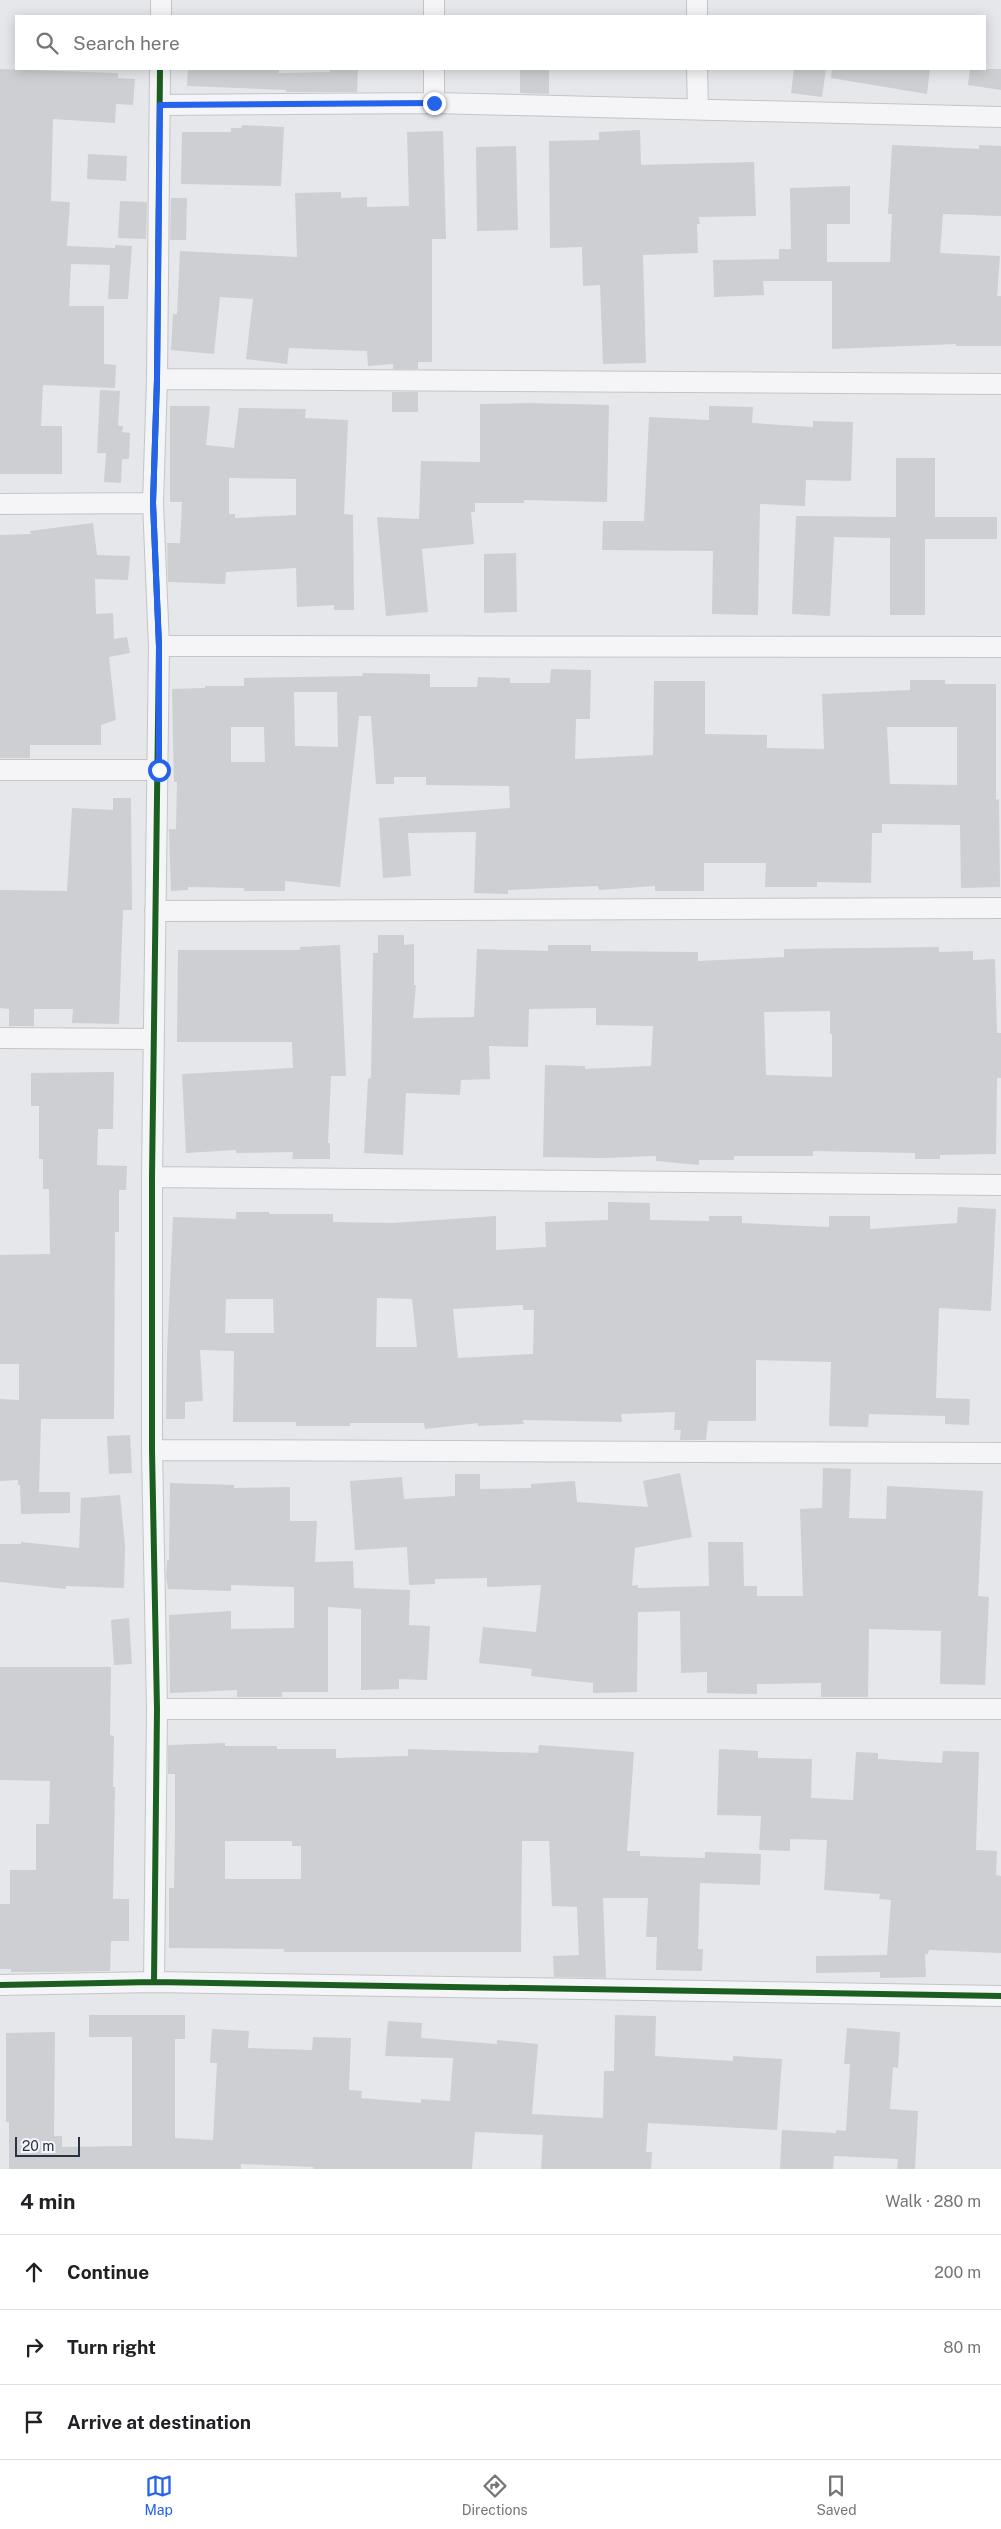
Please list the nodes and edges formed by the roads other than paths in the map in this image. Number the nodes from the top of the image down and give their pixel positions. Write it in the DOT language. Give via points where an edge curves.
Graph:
graph roads {
  1 [pos="161,0"];
  2 [pos="434,0"];
  3 [pos="697,0"];
  4 [pos="161,15"];
  5 [pos="434,15"];
  6 [pos="697,15"];
  7 [pos="160,70"];
  8 [pos="434,70"];
  9 [pos="697,70"];
  10 [pos="434,103"];
  11 [pos="160,105"];
  12 [pos="698,110"];
  13 [pos="1001,117"];
  14 [pos="157,379"];
  15 [pos="1001,384"];
  16 [pos="153,503"];
  17 [pos="0,504"];
  18 [pos="159,646"];
  19 [pos="1001,647"];
  20 [pos="0,770"];
  21 [pos="159,770"];
  22 [pos="1001,908"];
  23 [pos="155,911"];
  24 [pos="0,1038"];
  25 [pos="153,1039"];
  26 [pos="152,1177"];
  27 [pos="1001,1185"];
  28 [pos="152,1450"];
  29 [pos="1001,1453"];
  30 [pos="158,1709"];
  31 [pos="1001,1709"];
  32 [pos="154,1982"];
  33 [pos="0,1985"];
  34 [pos="1001,1996"];
  1 -- 4 [label="street"];
  2 -- 5 [label="street"];
  3 -- 6 [label="street"];
  7 -- 11 [label="street"];
  8 -- 10 [label="street"];
  9 -- 12 [label="street"];
  10 -- 11 [label="street"];
  10 -- 12 [label="street"];
  11 -- 14 [label="street"];
  12 -- 13 [label="street"];
  14 -- 15 [label="street"];
  14 -- 16 [label="street"];
  16 -- 17 [label="street"];
  16 -- 18 [label="street"];
  18 -- 19 [label="street"];
  18 -- 21 [label="street"];
  20 -- 21 [label="street"];
  21 -- 23 [label="street"];
  22 -- 23 [label="street"];
  23 -- 25 [label="street"];
  24 -- 25 [label="street"];
  25 -- 26 [label="street"];
  26 -- 27 [label="street"];
  26 -- 28 [label="street"];
  28 -- 29 [label="street"];
  28 -- 30 [label="street"];
  30 -- 31 [label="street"];
  30 -- 32 [label="street"];
  32 -- 33 [label="street"];
  32 -- 34 [label="street"];
}
